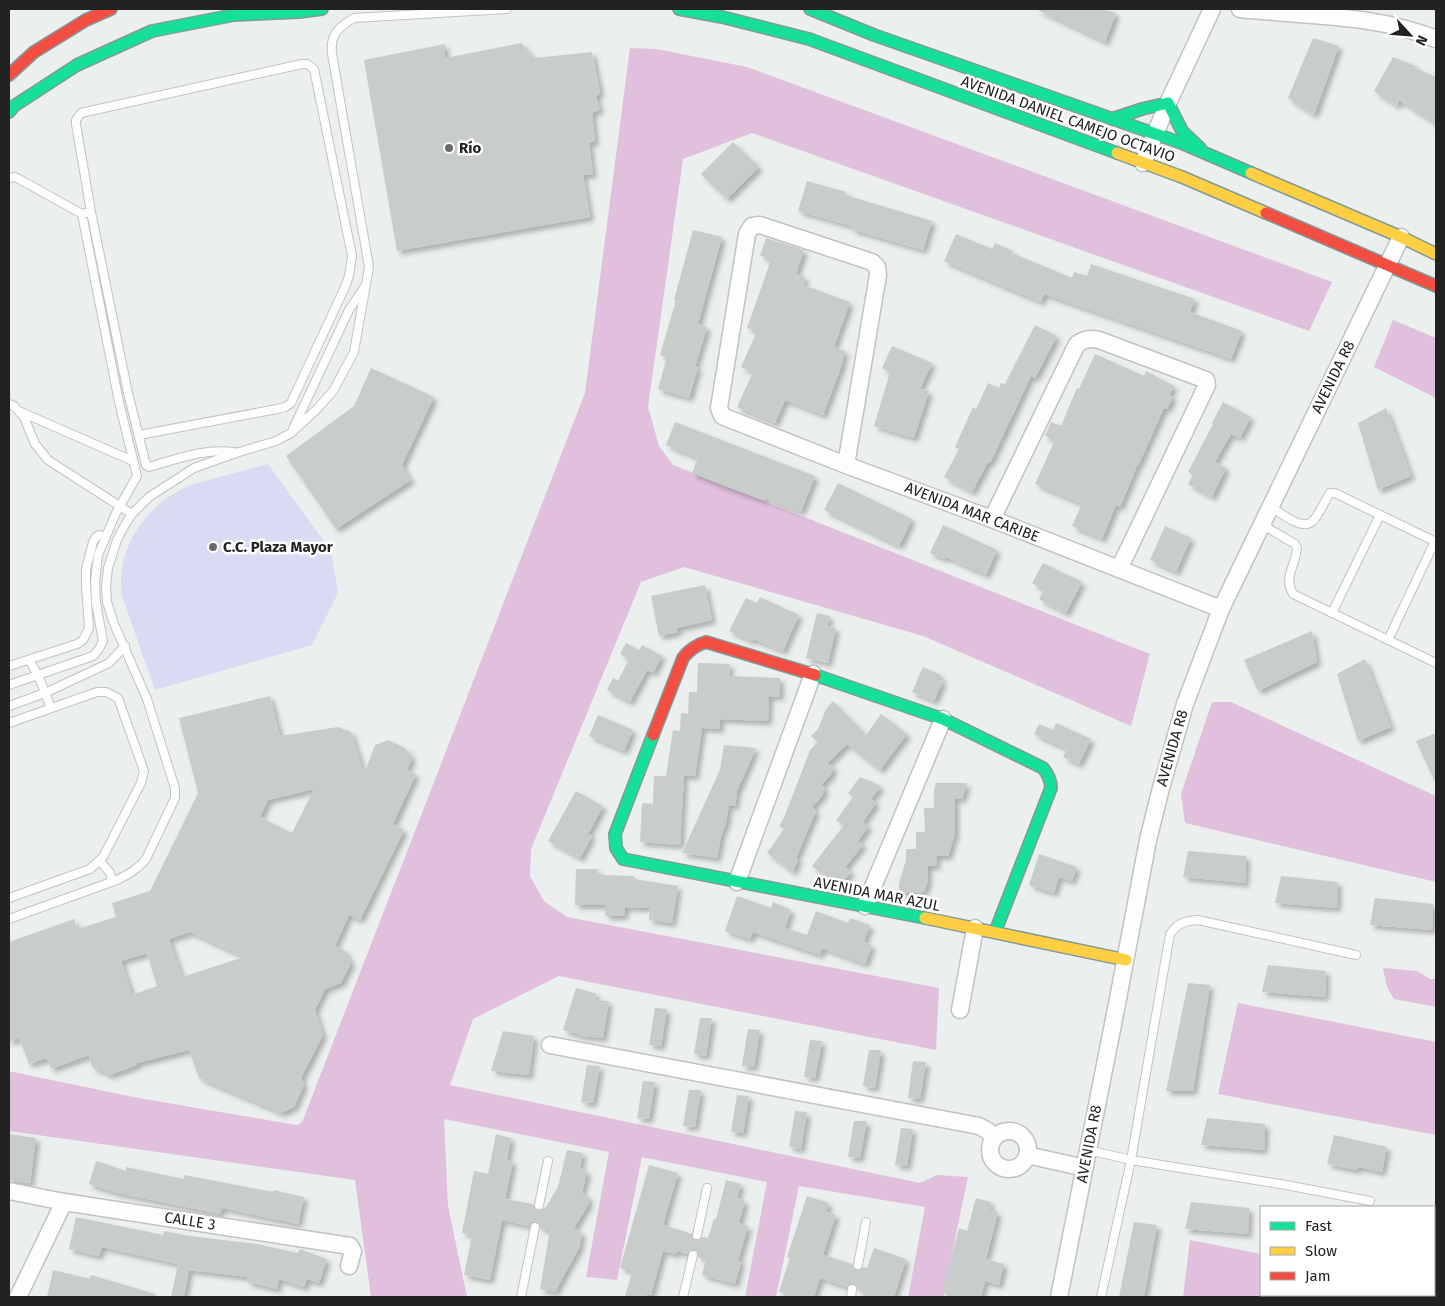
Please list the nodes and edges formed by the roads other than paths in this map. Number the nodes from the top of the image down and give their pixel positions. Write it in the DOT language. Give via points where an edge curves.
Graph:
graph roads {
  1 [pos="111,9"];
  2 [pos="322,9"];
  3 [pos="508,9"];
  4 [pos="679,9"];
  5 [pos="810,9"];
  6 [pos="1212,9"];
  7 [pos="1240,9"];
  8 [pos="1436,38"];
  9 [pos="9,75"];
  10 [pos="1168,103"];
  11 [pos="9,112"];
  12 [pos="1112,119"];
  13 [pos="1156,135"];
  14 [pos="1209,154"];
  15 [pos="1143,163"];
  16 [pos="350,165"];
  17 [pos="334,167"];
  18 [pos="9,178"];
  19 [pos="91,212"];
  20 [pos="82,214"];
  21 [pos="1400,237"];
  22 [pos="1436,254"];
  23 [pos="1388,264"];
  24 [pos="366,286"];
  25 [pos="1436,286"];
  26 [pos="9,404"];
  27 [pos="20,411"];
  28 [pos="291,433"];
  29 [pos="139,436"];
  30 [pos="236,453"];
  31 [pos="134,461"];
  32 [pos="846,465"];
  33 [pos="120,506"];
  34 [pos="1270,506"];
  35 [pos="132,514"];
  36 [pos="1380,515"];
  37 [pos="992,519"];
  38 [pos="1261,524"];
  39 [pos="106,537"];
  40 [pos="1436,542"];
  41 [pos="1119,570"];
  42 [pos="1221,609"];
  43 [pos="1332,613"];
  44 [pos="1388,640"];
  45 [pos="125,646"];
  46 [pos="29,660"];
  47 [pos="1436,663"];
  48 [pos="9,666"];
  49 [pos="813,674"];
  50 [pos="38,675"];
  51 [pos="9,686"];
  52 [pos="45,693"];
  53 [pos="9,706"];
  54 [pos="51,708"];
  55 [pos="943,720"];
  56 [pos="9,723"];
  57 [pos="100,862"];
  58 [pos="112,882"];
  59 [pos="737,882"];
  60 [pos="9,898"];
  61 [pos="865,906"];
  62 [pos="9,919"];
  63 [pos="975,928"];
  64 [pos="995,932"];
  65 [pos="1356,955"];
  66 [pos="1126,960"];
  67 [pos="960,1010"];
  68 [pos="550,1045"];
  69 [pos="993,1138"];
  70 [pos="1088,1150"];
  71 [pos="1027,1154"];
  72 [pos="1131,1160"];
  73 [pos="548,1162"];
  74 [pos="1085,1168"];
  75 [pos="707,1188"];
  76 [pos="9,1191"];
  77 [pos="1370,1201"];
  78 [pos="64,1202"];
  79 [pos="539,1205"];
  80 [pos="866,1222"];
  81 [pos="535,1227"];
  82 [pos="697,1235"];
  83 [pos="692,1256"];
  84 [pos="858,1265"];
  85 [pos="349,1266"];
  86 [pos="852,1289"];
  87 [pos="18,1297"];
  88 [pos="521,1297"];
  89 [pos="683,1297"];
  90 [pos="851,1297"];
  91 [pos="1059,1297"];
  92 [pos="1101,1297"];
  1 -- 9 [label="street" via="86,20 34,52"];
  2 -- 11 [label="street" via="234,15 152,31 77,65"];
  3 -- 16 [label="lane" via="354,18 342,25 333,38 331,49"];
  4 -- 15 [label="street, AVENIDA DANIEL CAMEJO OCTAVIO" via="809,38"];
  5 -- 12 [label="street, AVENIDA DANIEL CAMEJO OCTAVIO" via="874,35"];
  6 -- 10 [label="street"];
  7 -- 8 [label="street" via="1365,20 1413,29"];
  10 -- 12 [label="street"];
  10 -- 13 [label="street"];
  10 -- 14 [label="street" via="1182,131"];
  12 -- 13 [label="street, AVENIDA DANIEL CAMEJO OCTAVIO"];
  13 -- 14 [label="street, AVENIDA DANIEL CAMEJO OCTAVIO"];
  13 -- 15 [label="street"];
  14 -- 21 [label="street, AVENIDA DANIEL CAMEJO OCTAVIO"];
  15 -- 23 [label="street, AVENIDA DANIEL CAMEJO OCTAVIO"];
  16 -- 17 [label="lane"];
  16 -- 24 [label="lane" via="368,267"];
  17 -- 19 [label="lane" via="316,73 312,66 302,64 81,113 76,124"];
  17 -- 29 [label="lane" via="352,256 351,267 345,287 289,405"];
  18 -- 20 [label="lane" via="15,177"];
  19 -- 20 [label="lane"];
  19 -- 29 [label="lane"];
  20 -- 31 [label="lane" via="118,402"];
  21 -- 22 [label="street, AVENIDA DANIEL CAMEJO OCTAVIO"];
  21 -- 23 [label="street, AVENIDA R8"];
  23 -- 25 [label="street, AVENIDA DANIEL CAMEJO OCTAVIO"];
  23 -- 34 [label="street, AVENIDA R8"];
  24 -- 28 [label="lane" via="349,310"];
  24 -- 28 [label="lane" via="354,352 334,390"];
  26 -- 27 [label="lane"];
  27 -- 31 [label="lane"];
  27 -- 33 [label="lane" via="35,444 48,460"];
  28 -- 30 [label="lane"];
  29 -- 30 [label="lane" via="148,467 206,452"];
  30 -- 35 [label="lane" via="194,468 149,497"];
  31 -- 33 [label="lane" via="136,478"];
  32 -- 32 [label="street, AVENIDA MAR CARIBE" via="722,416 719,408 747,234 752,226 760,225 872,262 877,267"];
  32 -- 37 [label="street, AVENIDA MAR CARIBE"];
  33 -- 35 [label="lane"];
  33 -- 39 [label="lane"];
  34 -- 36 [label="lane" via="1302,525 1309,524 1330,493 1335,493"];
  34 -- 38 [label="street, AVENIDA R8"];
  35 -- 45 [label="lane" via="114,550 106,586 107,602"];
  36 -- 40 [label="lane"];
  36 -- 43 [label="lane"];
  37 -- 41 [label="street, AVENIDA MAR CARIBE"];
  37 -- 41 [label="street" via="1077,344 1092,338 1206,380 1207,385"];
  38 -- 42 [label="street, AVENIDA R8"];
  38 -- 43 [label="lane" via="1297,548 1288,577 1294,594"];
  39 -- 46 [label="lane" via="96,537 89,555 87,634 77,644"];
  39 -- 50 [label="lane" via="98,555 95,582 103,641 93,656"];
  40 -- 44 [label="lane"];
  41 -- 42 [label="street, AVENIDA MAR CARIBE"];
  42 -- 66 [label="street, AVENIDA R8" via="1185,704 1161,788"];
  43 -- 44 [label="lane"];
  44 -- 47 [label="lane"];
  45 -- 52 [label="lane" via="109,664"];
  45 -- 58 [label="lane" via="147,699 175,788 171,807 146,859 133,871"];
  46 -- 48 [label="lane"];
  46 -- 50 [label="lane"];
  49 -- 55 [label="street"];
  49 -- 59 [label="street"];
  49 -- 59 [label="street, AVENIDA MAR AZUL" via="706,642 696,644 683,658 615,834 614,844 623,860"];
  50 -- 51 [label="lane"];
  50 -- 52 [label="lane"];
  52 -- 53 [label="lane"];
  52 -- 54 [label="lane"];
  54 -- 56 [label="lane"];
  54 -- 57 [label="lane" via="97,692 113,694 118,698 144,771 141,783"];
  55 -- 61 [label="street"];
  55 -- 64 [label="street" via="1043,768 1051,781"];
  57 -- 58 [label="lane" via="110,873"];
  57 -- 60 [label="lane" via="90,869"];
  58 -- 62 [label="lane"];
  59 -- 61 [label="street, AVENIDA MAR AZUL"];
  61 -- 63 [label="street, AVENIDA MAR AZUL"];
  63 -- 64 [label="street, AVENIDA MAR AZUL"];
  63 -- 67 [label="street"];
  64 -- 66 [label="street, AVENIDA MAR AZUL"];
  65 -- 72 [label="lane" via="1198,920 1176,926 1170,934"];
  66 -- 70 [label="street, AVENIDA R8"];
  68 -- 69 [label="street" via="979,1126"];
  69 -- 71 [label="street" via="1008,1130 1017,1132 1024,1138"];
  69 -- 71 [label="street" via="989,1147 996,1164 1014,1168"];
  70 -- 72 [label="lane"];
  70 -- 74 [label="street, AVENIDA R8"];
  71 -- 74 [label="street"];
  72 -- 77 [label="lane"];
  72 -- 92 [label="lane"];
  73 -- 79 [label="lane"];
  74 -- 91 [label="street, AVENIDA R8"];
  75 -- 82 [label="lane"];
  76 -- 78 [label="street, CALLE 3"];
  78 -- 85 [label="street, CALLE 3" via="350,1246 354,1250"];
  78 -- 87 [label="street"];
  80 -- 84 [label="lane"];
  81 -- 88 [label="lane"];
  83 -- 89 [label="lane"];
  86 -- 90 [label="lane"];
}
